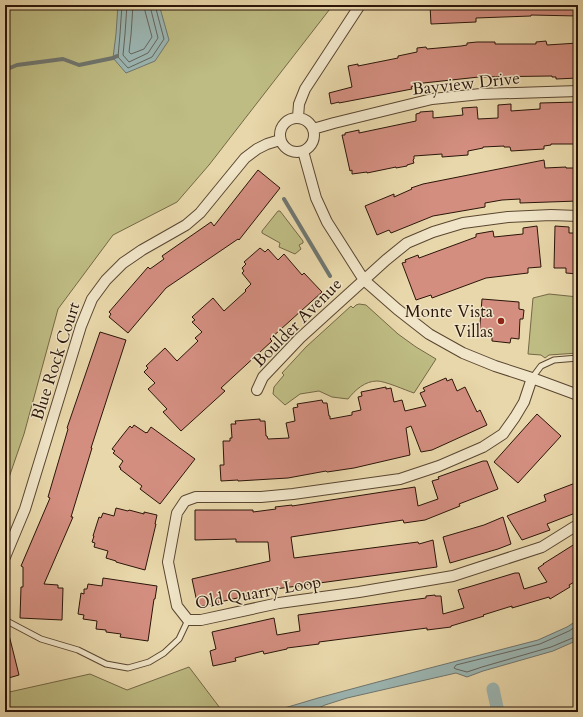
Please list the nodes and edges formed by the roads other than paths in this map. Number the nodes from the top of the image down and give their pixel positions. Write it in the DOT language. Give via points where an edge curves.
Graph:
graph roads {
  1 [pos="360,5"];
  2 [pos="578,91"];
  3 [pos="298,117"];
  4 [pos="313,129"];
  5 [pos="280,140"];
  6 [pos="303,151"];
  7 [pos="578,216"];
  8 [pos="364,280"];
  9 [pos="578,358"];
  10 [pos="532,378"];
  11 [pos="256,390"];
  12 [pos="578,396"];
  13 [pos="578,526"];
  14 [pos="5,557"];
  15 [pos="5,620"];
  16 [pos="188,620"];
  1 -- 3 [label="street" via="305,89 298,104"];
  2 -- 4 [label="street, Bayview Drive" via="481,94 432,99"];
  3 -- 4 [label="street" via="309,122"];
  3 -- 5 [label="street" via="284,122 279,132"];
  4 -- 6 [label="street" via="313,141"];
  5 -- 6 [label="street" via="284,147 291,151"];
  5 -- 14 [label="street, Blue Rock Court" via="257,149 245,158 186,225 123,263 92,299 81,326 25,510"];
  6 -- 8 [label="street" via="316,198 327,222"];
  7 -- 8 [label="street, Boulder Avenue" via="508,217 463,223 407,243"];
  8 -- 10 [label="street" via="429,334 463,353"];
  8 -- 11 [label="street, Boulder Avenue" via="300,338 263,377"];
  9 -- 10 [label="lane" via="554,360 541,366"];
  10 -- 12 [label="street"];
  10 -- 16 [label="street, Old Quarry Loop" via="524,402 503,434 483,447 439,466 393,480 261,497 196,497 185,502 177,514 168,562 177,606"];
  13 -- 16 [label="street, Old Quarry Loop" via="542,547 453,576 279,603 202,620"];
  15 -- 16 [label="lane" via="41,639 78,650 106,664 128,668 149,662 164,653 179,639"];
}
